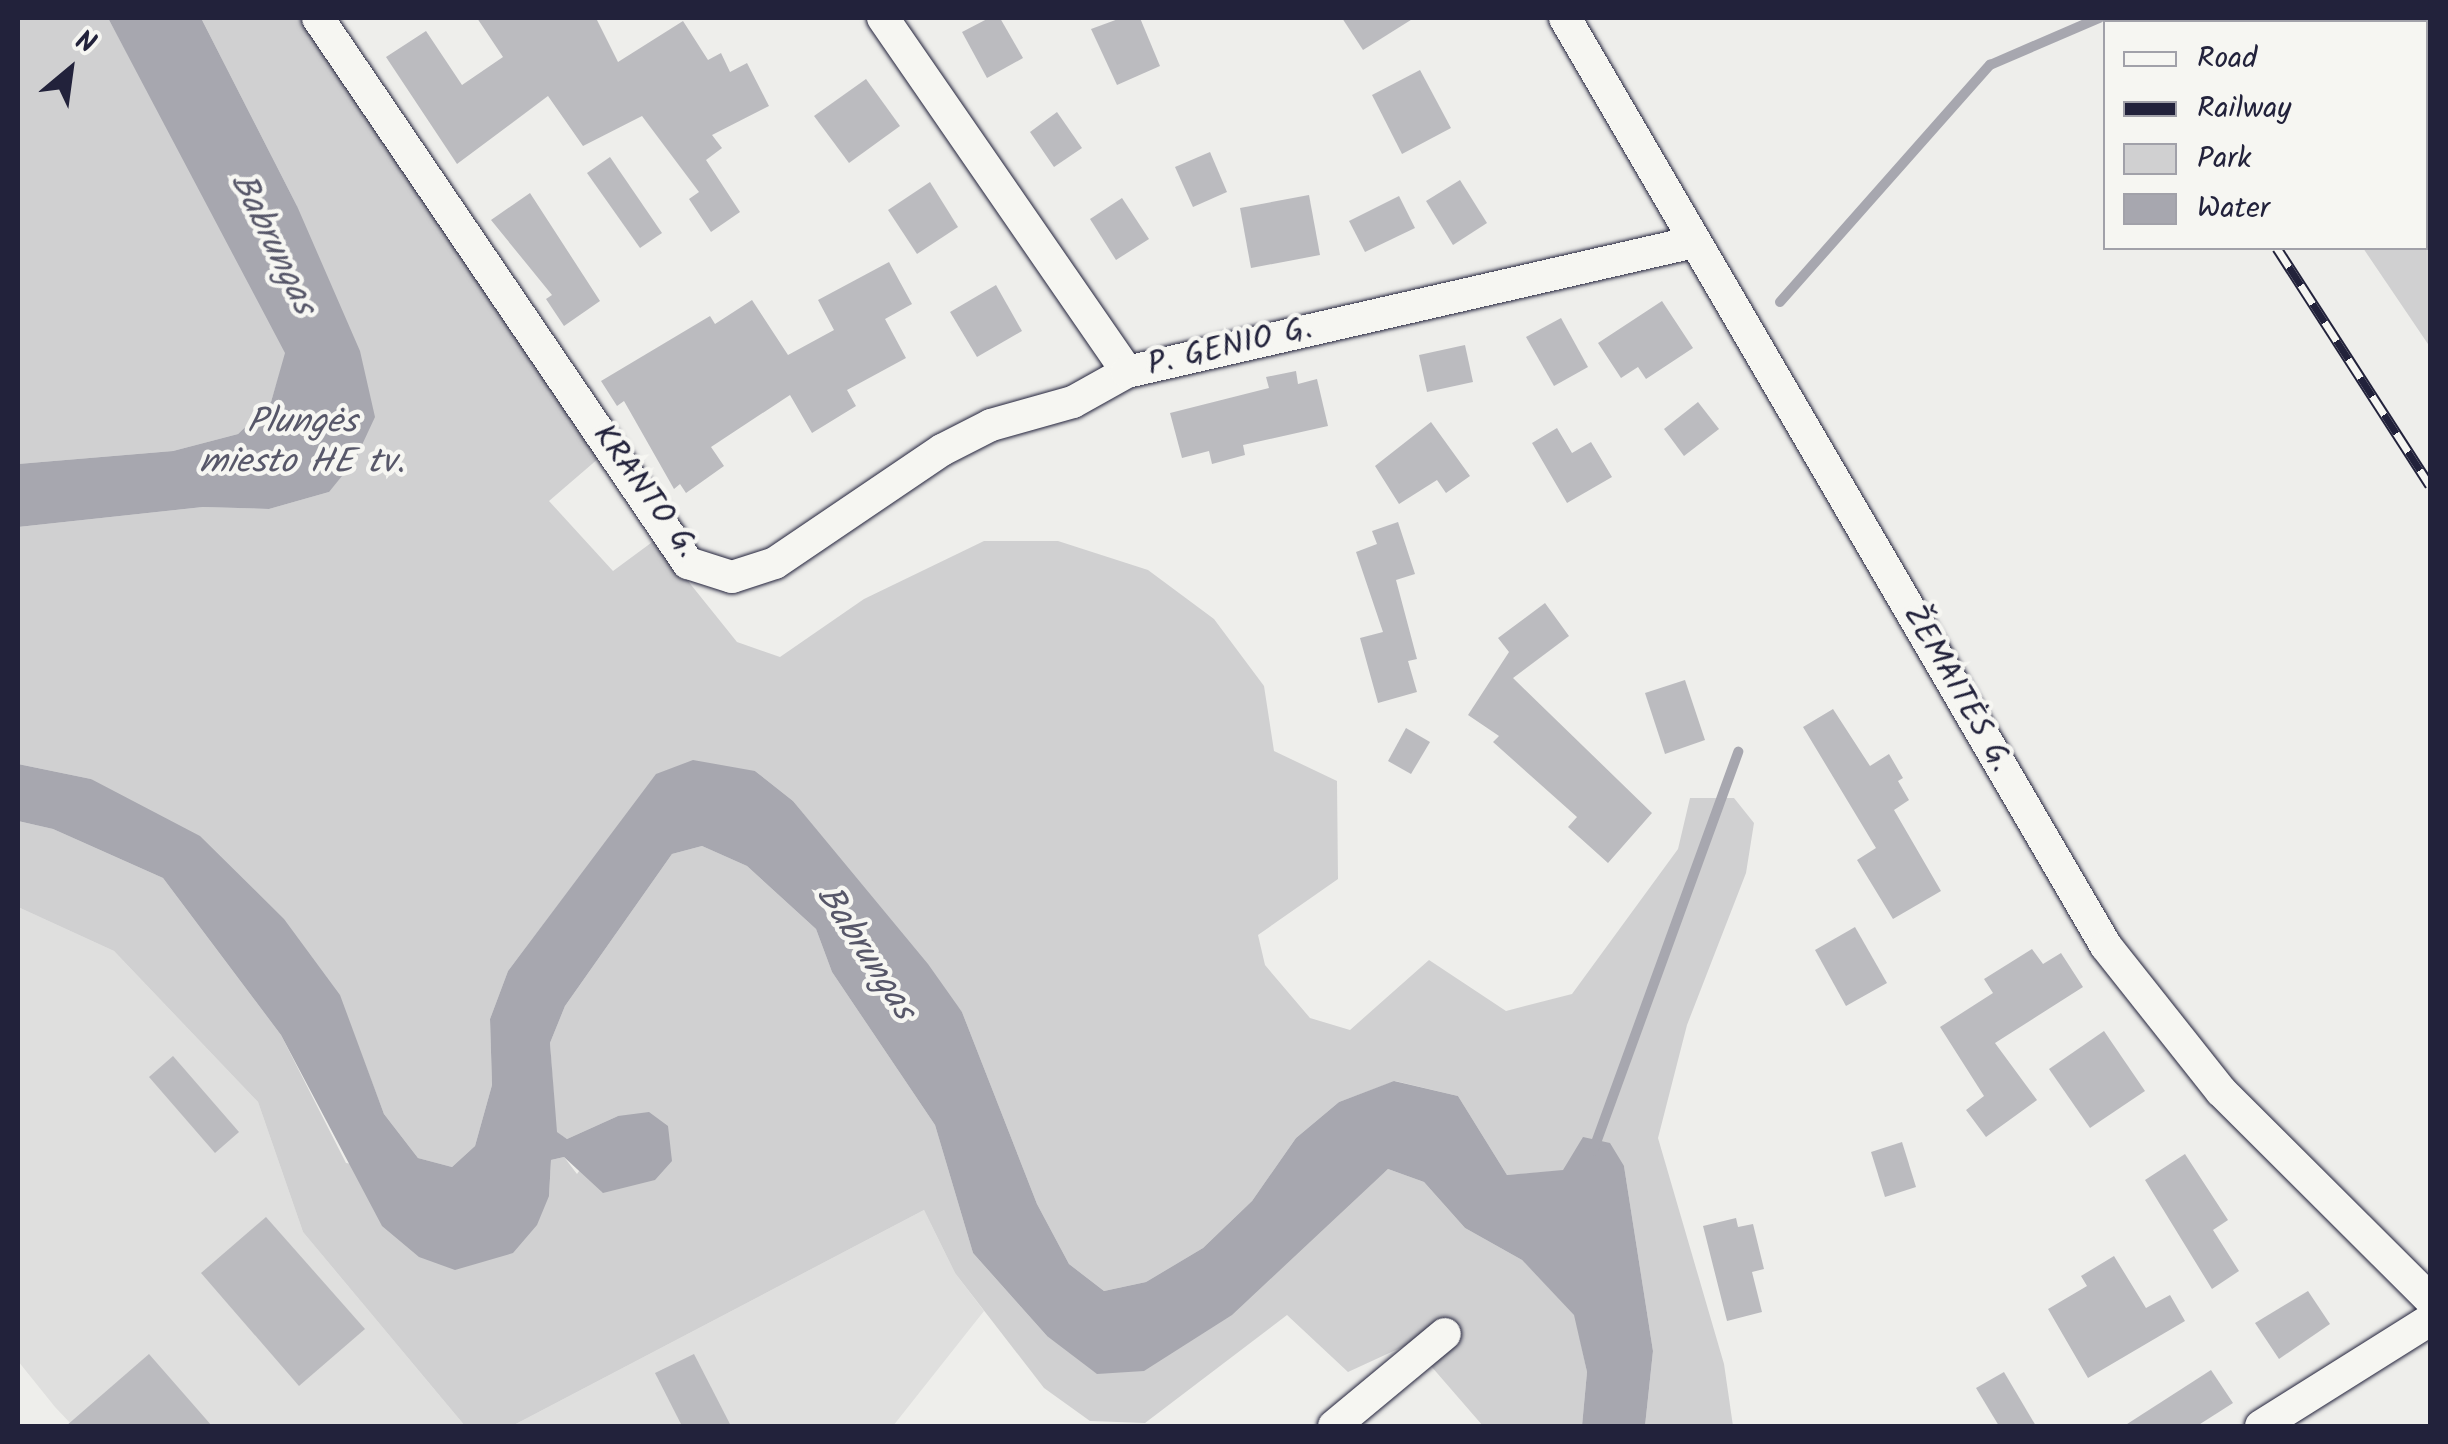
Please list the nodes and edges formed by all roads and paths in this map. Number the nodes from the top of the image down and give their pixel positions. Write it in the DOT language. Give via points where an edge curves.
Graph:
graph roads {
  1 [pos="318,18"];
  2 [pos="884,18"];
  3 [pos="1564,18"];
  4 [pos="1694,242"];
  5 [pos="1127,372"];
  6 [pos="2430,1299"];
  7 [pos="2430,1320"];
  8 [pos="1445,1334"];
  9 [pos="1334,1426"];
  10 [pos="2260,1426"];
  1 -- 5 [label="street, KRANTO G." via="688,563 732,577 775,563 942,450 992,424 1073,402"];
  2 -- 5 [label="street, P. GENIO G."];
  3 -- 4 [label="street, ŽEMAITĖS G."];
  4 -- 5 [label="street, P. GENIO G."];
  4 -- 6 [label="street, ŽEMAITĖS G." via="2106,946 2221,1090"];
  7 -- 10 [label="street"];
  8 -- 9 [label="street"];
}
